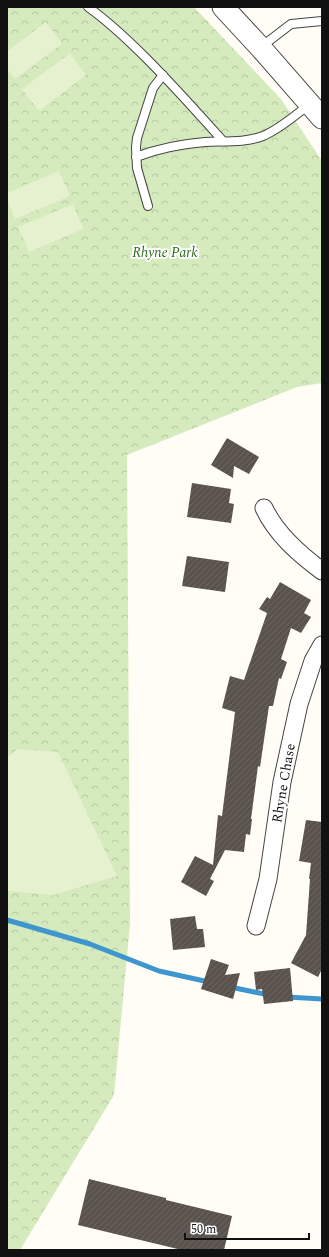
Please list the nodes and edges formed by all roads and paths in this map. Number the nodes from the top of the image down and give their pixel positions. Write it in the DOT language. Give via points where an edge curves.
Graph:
graph roads {
  1 [pos="88,7"];
  2 [pos="223,7"];
  3 [pos="322,21"];
  4 [pos="260,47"];
  5 [pos="163,75"];
  6 [pos="316,111"];
  7 [pos="223,142"];
  8 [pos="136,157"];
  9 [pos="148,206"];
  10 [pos="264,508"];
  11 [pos="322,571"];
  12 [pos="322,645"];
  13 [pos="256,926"];
  1 -- 5 [label="lane" via="105,18"];
  2 -- 4 [label="street"];
  3 -- 4 [label="lane" via="291,24"];
  4 -- 6 [label="street"];
  5 -- 7 [label="lane"];
  5 -- 8 [label="lane" via="153,88 137,138"];
  6 -- 7 [label="lane" via="262,136"];
  7 -- 8 [label="lane" via="174,146"];
  8 -- 9 [label="lane"];
  10 -- 11 [label="street" via="270,522 285,539"];
  12 -- 13 [label="street, Rhyne Chase" via="313,660 299,704 282,782 268,879"];
}
